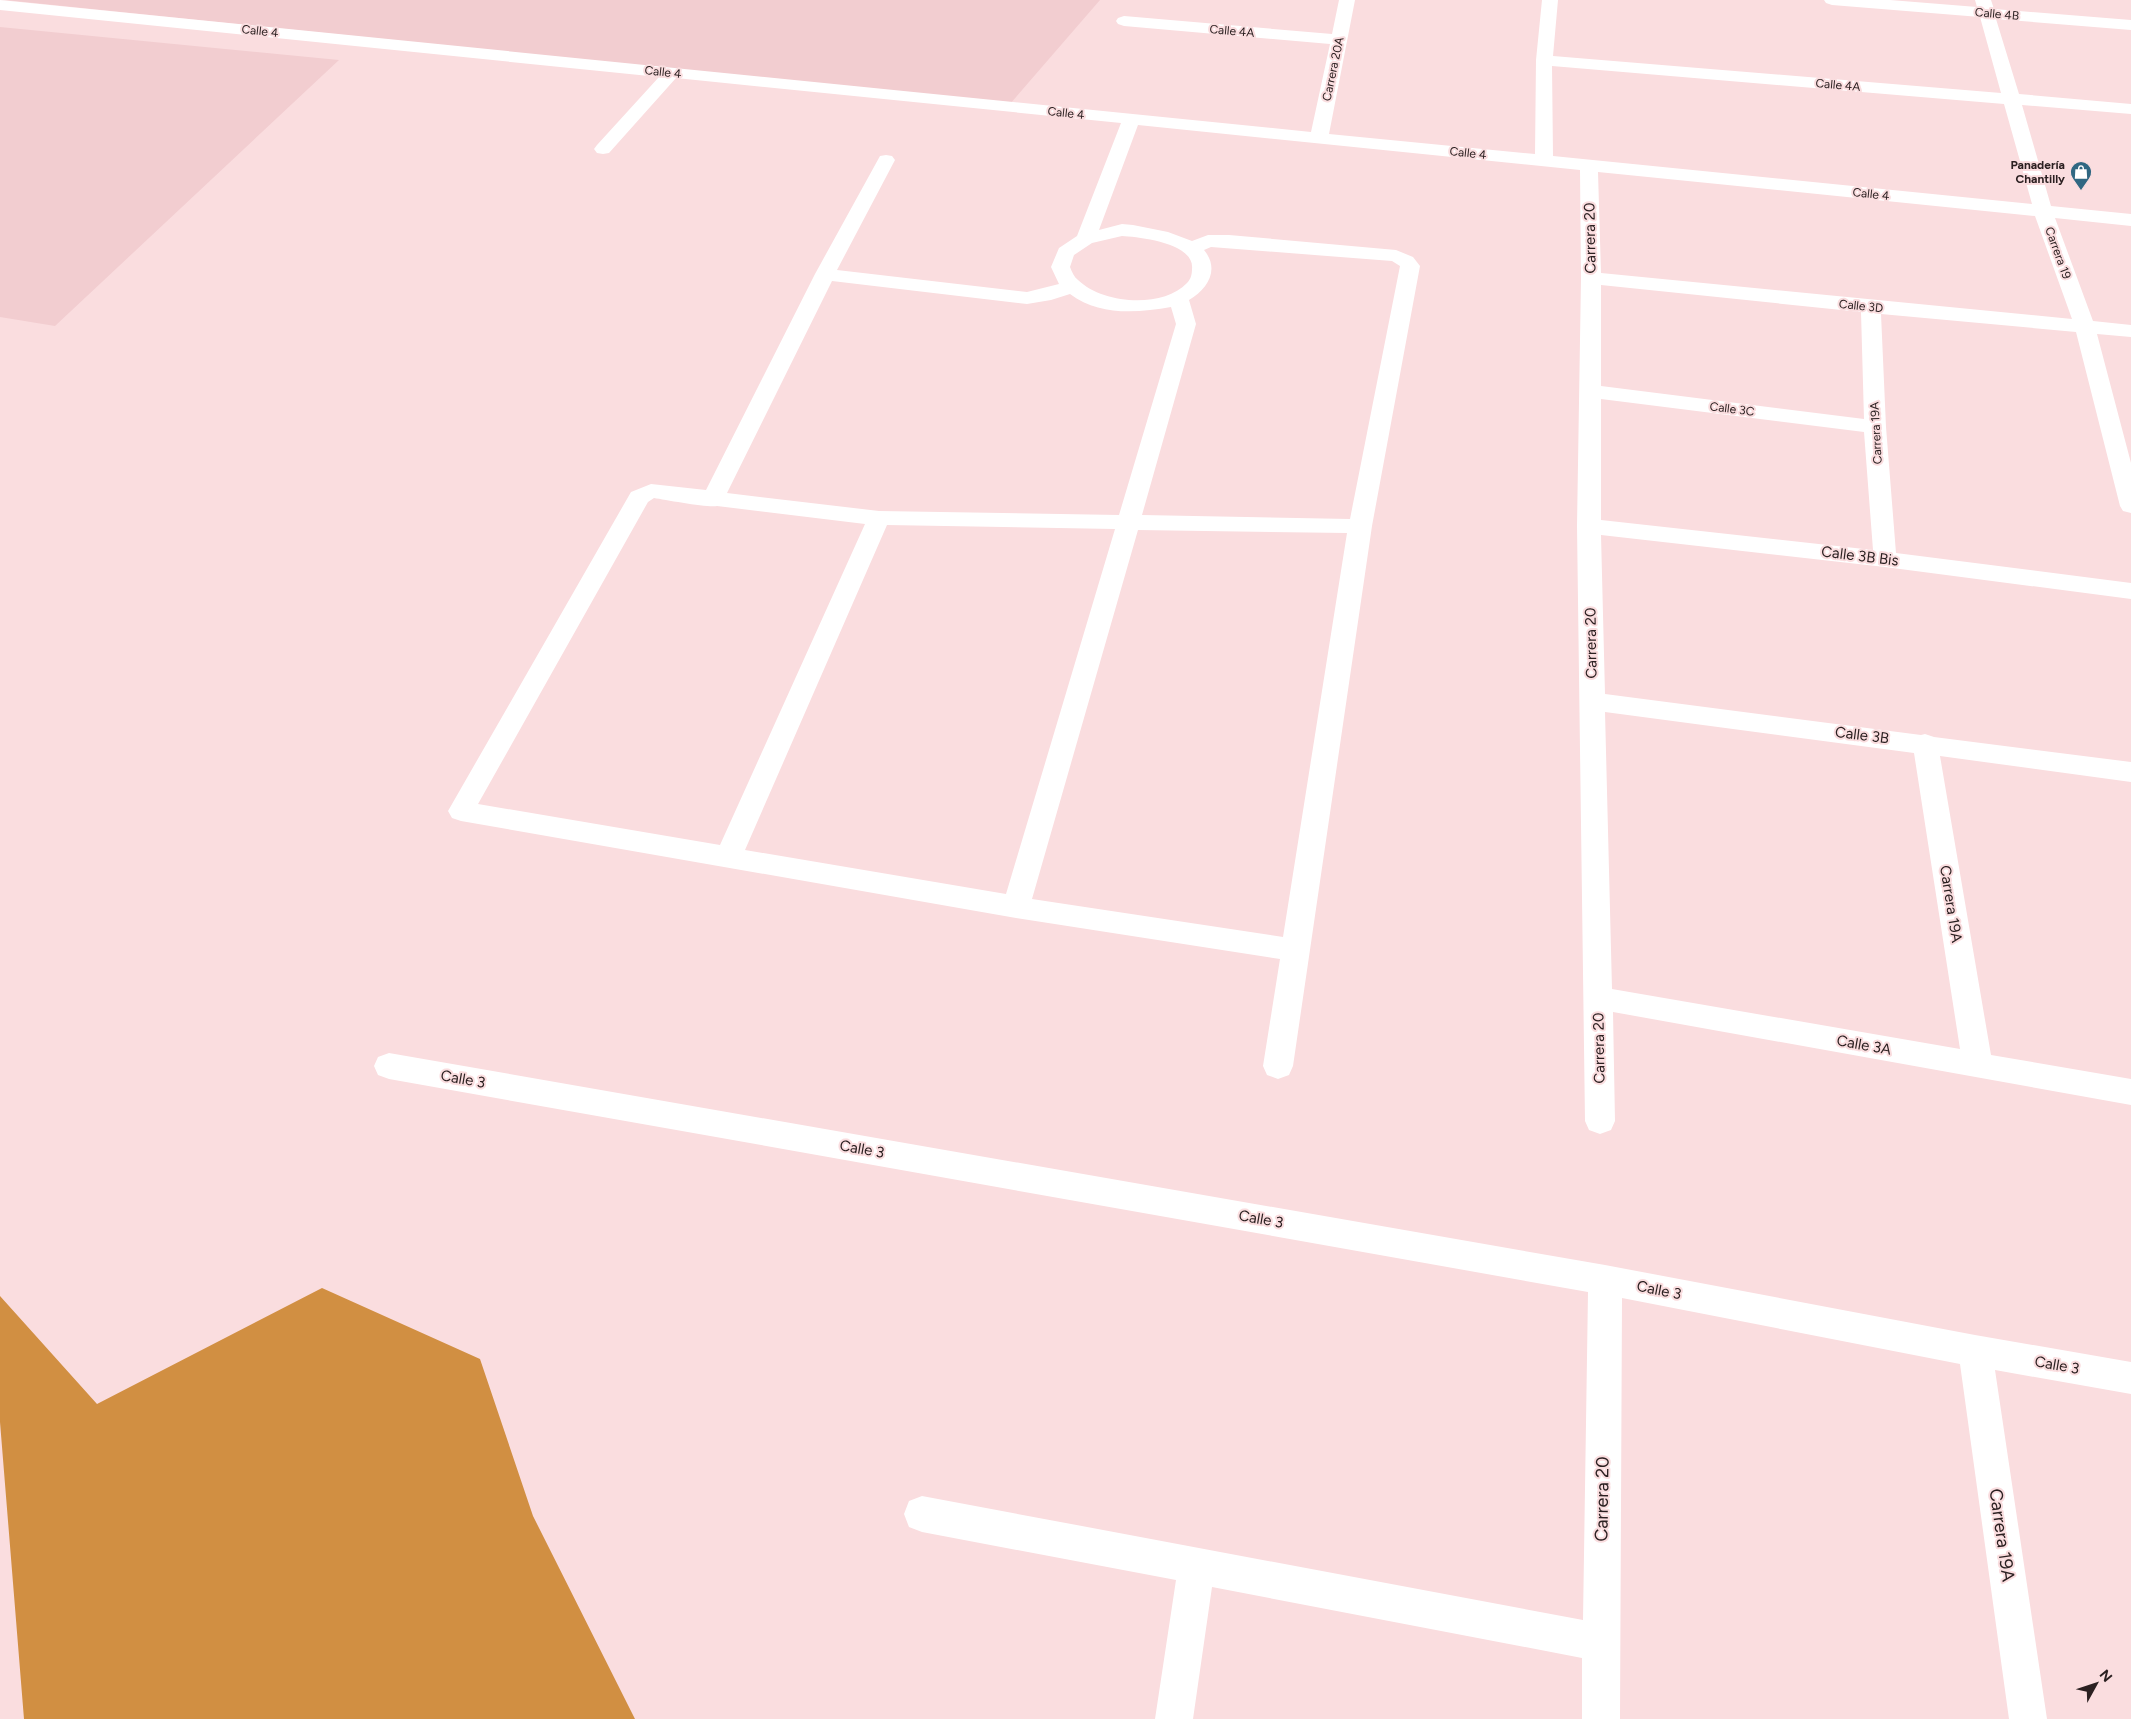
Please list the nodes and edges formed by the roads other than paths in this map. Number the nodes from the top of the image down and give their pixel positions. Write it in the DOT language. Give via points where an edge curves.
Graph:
graph roads {
  1 [pos="1347,0"];
  2 [pos="1550,0"];
  3 [pos="1832,0"];
  4 [pos="0,5"];
  5 [pos="1985,7"];
  6 [pos="1124,21"];
  7 [pos="2131,25"];
  8 [pos="1340,40"];
  9 [pos="1544,60"];
  10 [pos="672,73"];
  11 [pos="2011,100"];
  12 [pos="2131,109"];
  13 [pos="1132,120"];
  14 [pos="1319,138"];
  15 [pos="604,149"];
  16 [pos="886,160"];
  17 [pos="1544,161"];
  18 [pos="1590,166"];
  19 [pos="2043,211"];
  20 [pos="2131,220"];
  21 [pos="1086,238"];
  22 [pos="1191,248"];
  23 [pos="825,274"];
  24 [pos="1591,278"];
  25 [pos="1070,287"];
  26 [pos="1178,298"];
  27 [pos="1871,307"];
  28 [pos="2084,326"];
  29 [pos="2131,331"];
  30 [pos="1590,390"];
  31 [pos="1875,427"];
  32 [pos="712,500"];
  33 [pos="2131,506"];
  34 [pos="879,518"];
  35 [pos="1128,521"];
  36 [pos="1360,526"];
  37 [pos="1589,526"];
  38 [pos="1886,559"];
  39 [pos="2131,591"];
  40 [pos="1592,701"];
  41 [pos="1925,743"];
  42 [pos="2131,772"];
  43 [pos="728,857"];
  44 [pos="1016,907"];
  45 [pos="1295,950"];
  46 [pos="1598,998"];
  47 [pos="389,1066"];
  48 [pos="1278,1066"];
  49 [pos="1978,1066"];
  50 [pos="2131,1092"];
  51 [pos="1600,1121"];
  52 [pos="1605,1280"];
  53 [pos="1975,1351"];
  54 [pos="2131,1378"];
  55 [pos="922,1514"];
  56 [pos="1197,1566"];
  57 [pos="1600,1642"];
  58 [pos="1174,1719"];
  59 [pos="1601,1719"];
  60 [pos="2028,1719"];
  1 -- 8 [label="street, Carrera 20A"];
  2 -- 9 [label="street"];
  3 -- 5 [label="street, Calle 4B"];
  4 -- 10 [label="street, Calle 4"];
  5 -- 7 [label="street, Calle 4B"];
  5 -- 11 [label="street, Carrera 19"];
  6 -- 8 [label="street, Calle 4A"];
  8 -- 14 [label="street, Carrera 20A"];
  9 -- 11 [label="street, Calle 4A"];
  9 -- 17 [label="street"];
  10 -- 13 [label="street, Calle 4"];
  10 -- 15 [label="street"];
  11 -- 12 [label="street, Calle 4A"];
  11 -- 19 [label="street, Carrera 19"];
  13 -- 14 [label="street, Calle 4"];
  13 -- 21 [label="street"];
  14 -- 17 [label="street, Calle 4"];
  16 -- 23 [label="street"];
  17 -- 18 [label="street, Calle 4"];
  18 -- 19 [label="street, Calle 4"];
  18 -- 24 [label="street, Carrera 20"];
  19 -- 20 [label="street, Calle 4"];
  19 -- 28 [label="street, Carrera 19"];
  21 -- 22 [label="street" via="1122,230 1142,230 1178,240"];
  21 -- 25 [label="street" via="1073,245 1060,266"];
  22 -- 26 [label="street" via="1203,269 1200,280"];
  22 -- 36 [label="street" via="1208,241 1229,241 1396,256 1410,266"];
  23 -- 25 [label="street" via="1027,298"];
  23 -- 32 [label="street"];
  24 -- 27 [label="street, Calle 3D"];
  24 -- 30 [label="street, Carrera 20"];
  25 -- 26 [label="street" via="1091,299 1120,306 1140,307"];
  26 -- 35 [label="street" via="1186,324"];
  27 -- 28 [label="street, Calle 3D"];
  27 -- 31 [label="street, Carrera 19A"];
  28 -- 29 [label="street, Calle 3D"];
  28 -- 33 [label="street, Carrera 19"];
  30 -- 31 [label="street, Calle 3C"];
  30 -- 37 [label="street, Carrera 20"];
  31 -- 38 [label="street, Carrera 19A"];
  32 -- 34 [label="street"];
  32 -- 43 [label="street" via="651,491 639,497 461,811"];
  34 -- 35 [label="street"];
  34 -- 43 [label="street"];
  35 -- 36 [label="street"];
  35 -- 44 [label="street"];
  36 -- 45 [label="street"];
  37 -- 38 [label="street, Calle 3B Bis"];
  37 -- 40 [label="street, Carrera 20"];
  38 -- 39 [label="street, Calle 3B Bis"];
  40 -- 41 [label="street, Calle 3B"];
  40 -- 46 [label="street, Carrera 20"];
  41 -- 42 [label="street, Calle 3B"];
  41 -- 49 [label="street, Carrera 19A"];
  43 -- 44 [label="street"];
  44 -- 45 [label="street"];
  45 -- 48 [label="street"];
  46 -- 49 [label="street, Calle 3A"];
  46 -- 51 [label="street, Carrera 20"];
  47 -- 52 [label="street, Calle 3"];
  49 -- 50 [label="street, Calle 3A"];
  52 -- 53 [label="street, Calle 3"];
  52 -- 57 [label="street, Carrera 20"];
  53 -- 54 [label="street, Calle 3"];
  53 -- 60 [label="street, Carrera 19A"];
  55 -- 56 [label="street"];
  56 -- 57 [label="street"];
  56 -- 58 [label="street"];
  57 -- 59 [label="street, Carrera 20"];
}
